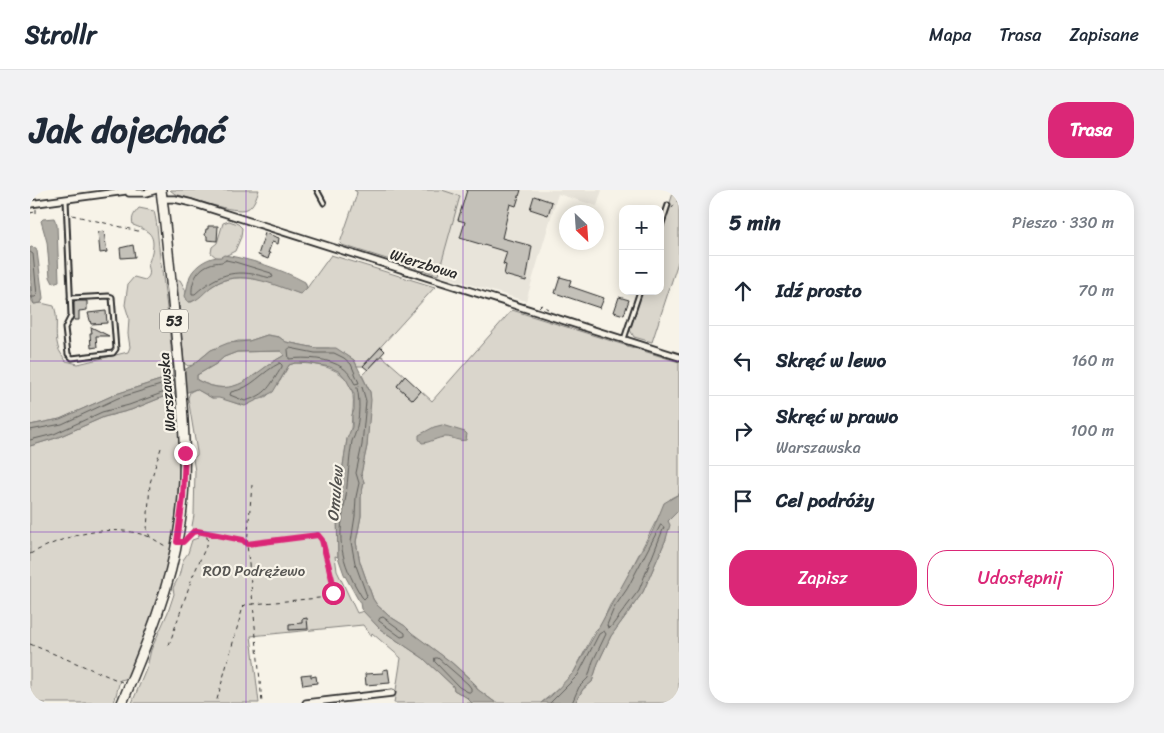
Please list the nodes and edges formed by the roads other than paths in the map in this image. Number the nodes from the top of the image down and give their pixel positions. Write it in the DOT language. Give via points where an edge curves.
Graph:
graph roads {
  1 [pos="133,190"];
  2 [pos="156,190"];
  3 [pos="317,190"];
  4 [pos="122,192"];
  5 [pos="100,193"];
  6 [pos="161,195"];
  7 [pos="66,200"];
  8 [pos="324,203"];
  9 [pos="30,204"];
  10 [pos="668,205"];
  11 [pos="664,217"];
  12 [pos="639,295"];
  13 [pos="70,298"];
  14 [pos="624,340"];
  15 [pos="679,357"];
  16 [pos="392,693"];
  17 [pos="122,703"];
  18 [pos="306,703"];
  1 -- 4 [label="street"];
  2 -- 4 [label="street"];
  3 -- 8 [label="lane"];
  4 -- 5 [label="street"];
  5 -- 7 [label="street"];
  6 -- 14 [label="street, Wierzbowa"];
  6 -- 17 [label="main road, Warszawska / 53" via="182,402 185,476 175,552 161,602"];
  7 -- 9 [label="street"];
  7 -- 13 [label="lane"];
  10 -- 11 [label="lane"];
  12 -- 14 [label="lane"];
  13 -- 13 [label="lane" via="71,316 65,328 69,356 113,352 116,349 112,297"];
  14 -- 15 [label="street, Wierzbowa"];
  16 -- 18 [label="street"];
}
